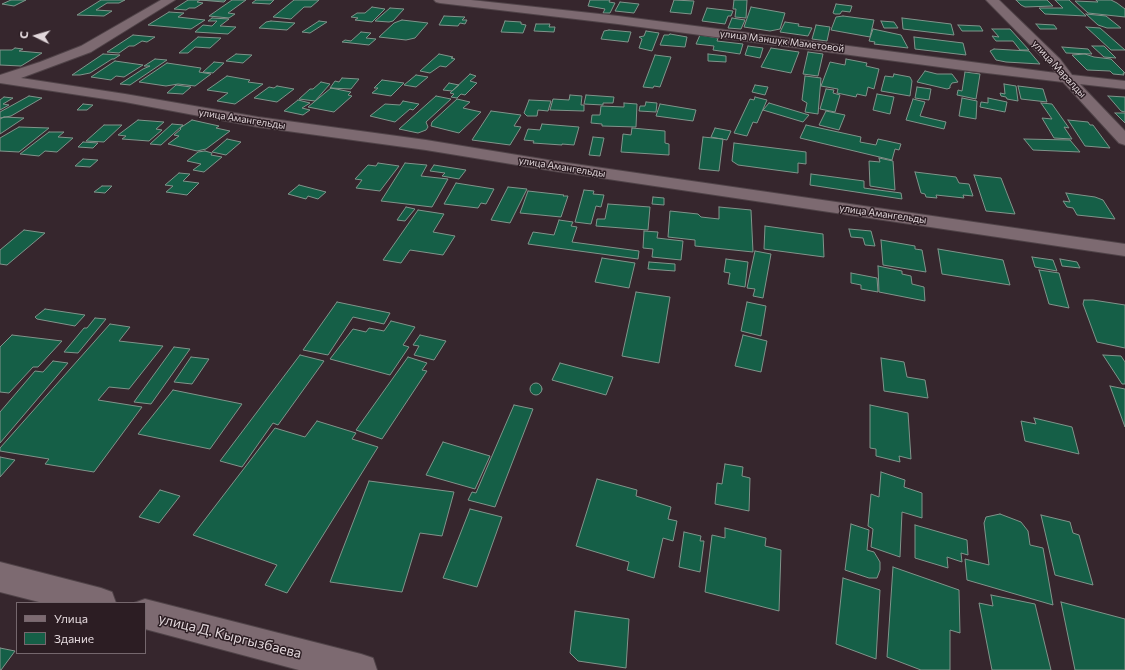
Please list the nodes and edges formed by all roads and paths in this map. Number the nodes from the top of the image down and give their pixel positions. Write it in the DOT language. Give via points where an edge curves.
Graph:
graph roads {
  1 [pos="169,0"];
  2 [pos="440,0"];
  3 [pos="992,0"];
  4 [pos="1067,78"];
  5 [pos="1,80"];
  6 [pos="1125,85"];
  7 [pos="1125,140"];
  8 [pos="1125,250"];
  9 [pos="0,577"];
  10 [pos="98,602"];
  11 [pos="146,614"];
  12 [pos="361,670"];
  1 -- 5 [label="street" via="86,49"];
  2 -- 4 [label="street, улица Маншук Маметовой" via="618,20"];
  3 -- 4 [label="street, улица Маралды"];
  4 -- 6 [label="street, улица Маншук Маметовой"];
  4 -- 7 [label="street, улица Маралды"];
  5 -- 8 [label="street, улица Амангельды" via="125,98 258,122"];
  9 -- 10 [label="street"];
  11 -- 12 [label="street, улица Д. Кыргызбаева"];
}
